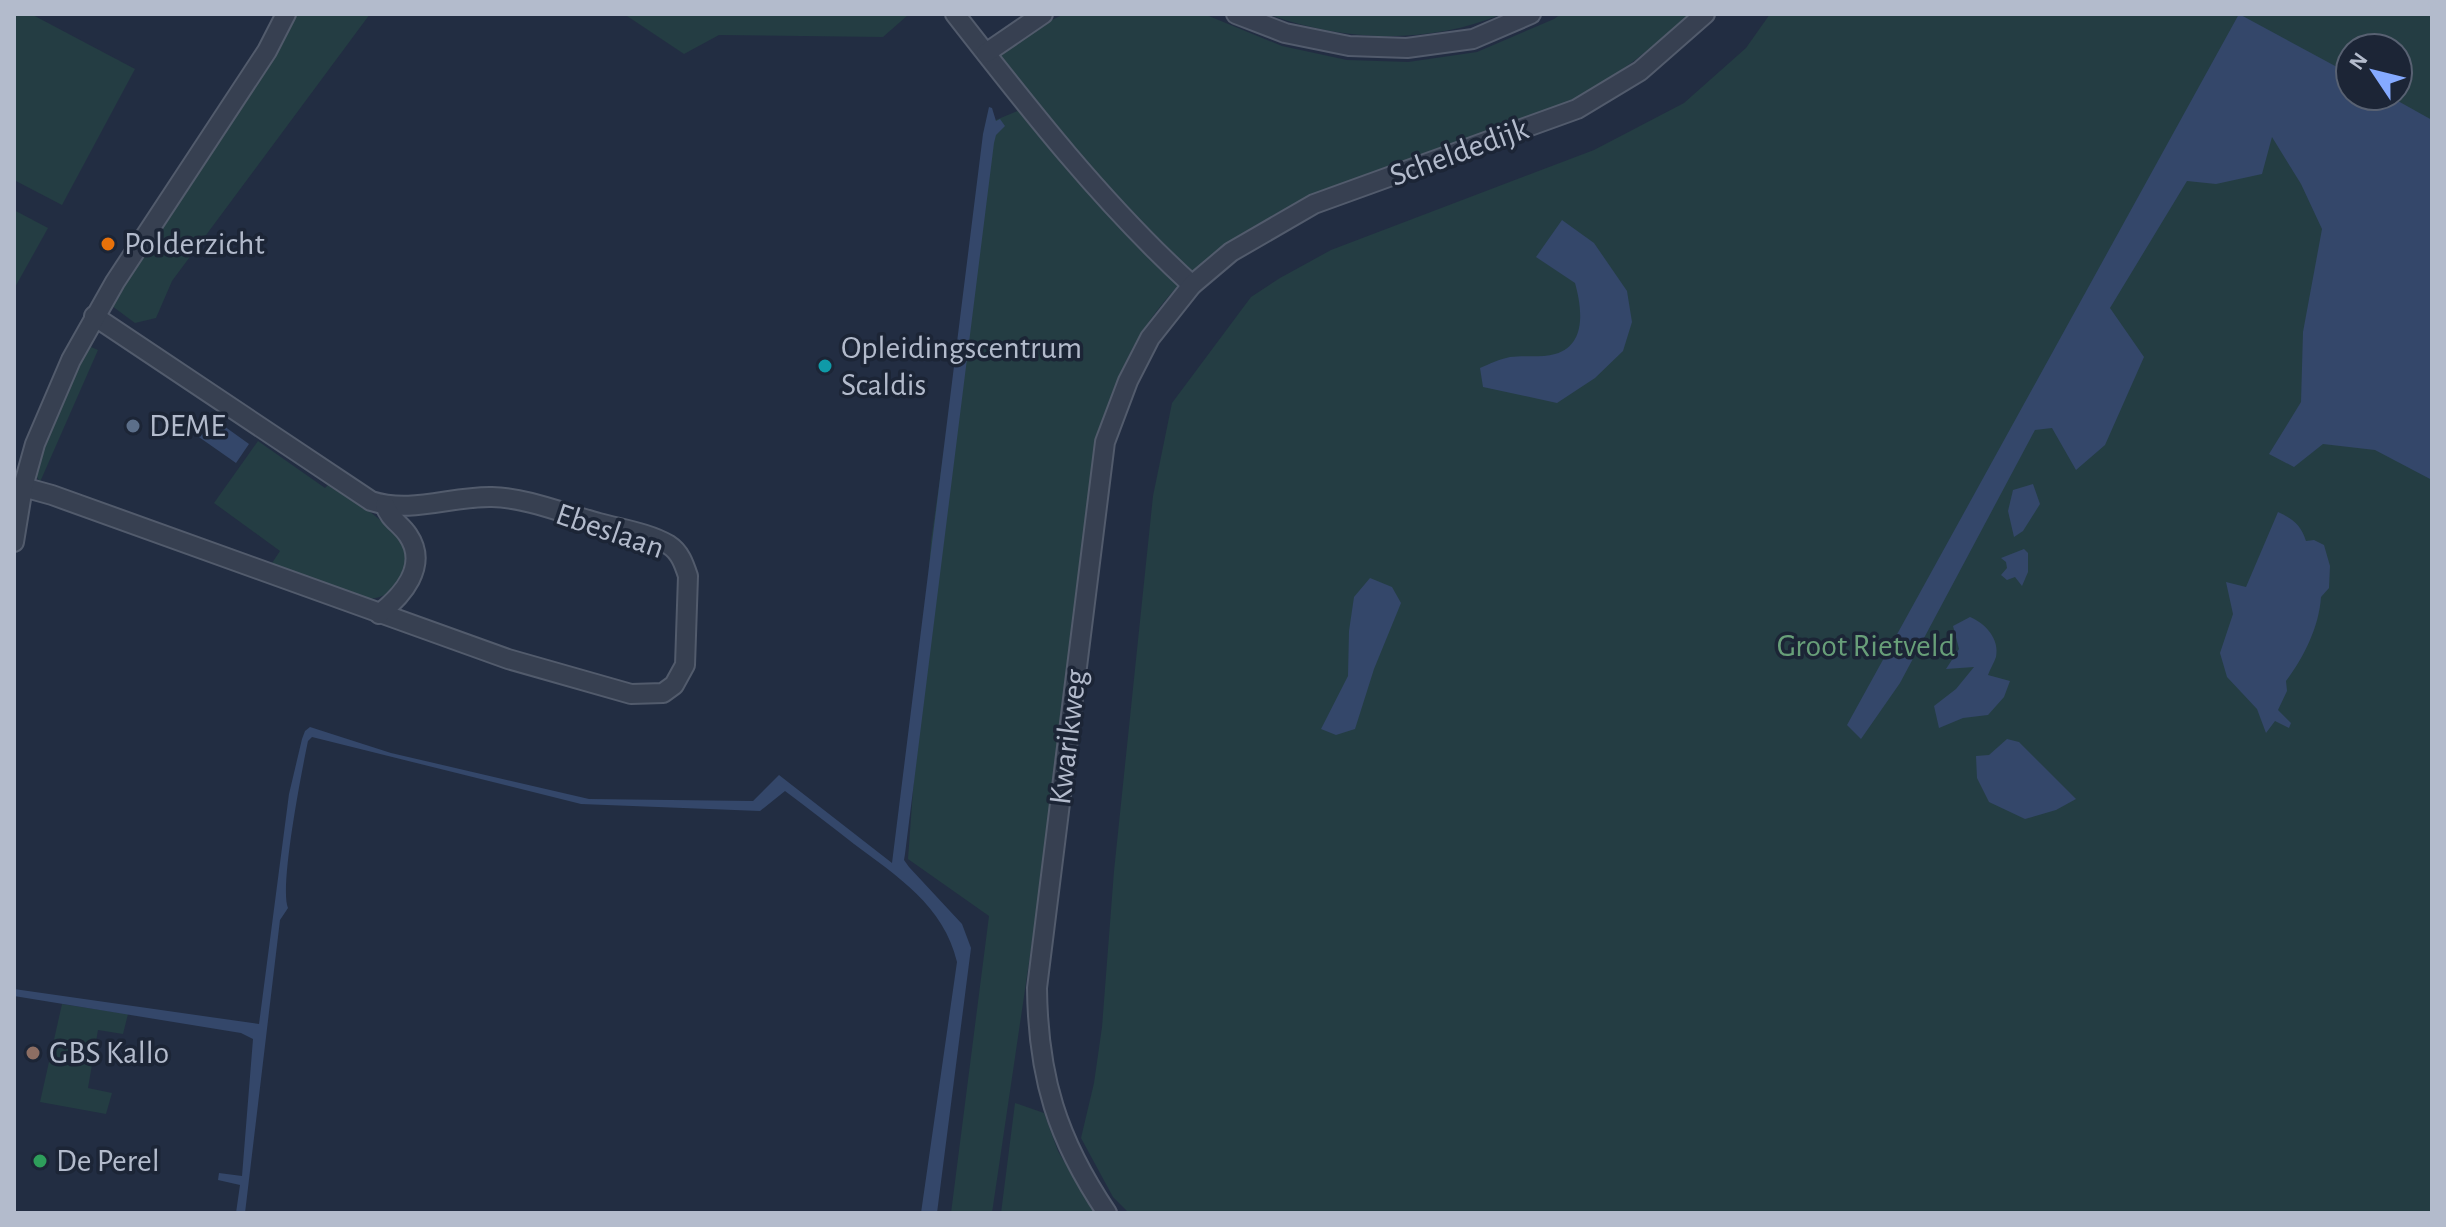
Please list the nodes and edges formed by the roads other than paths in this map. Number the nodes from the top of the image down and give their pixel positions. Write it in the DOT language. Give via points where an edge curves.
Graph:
graph roads {
  1 [pos="286,14"];
  2 [pos="955,14"];
  3 [pos="1043,14"];
  4 [pos="1236,14"];
  5 [pos="1531,14"];
  6 [pos="1705,14"];
  7 [pos="986,53"];
  8 [pos="1198,280"];
  9 [pos="94,316"];
  10 [pos="23,487"];
  11 [pos="385,505"];
  12 [pos="14,542"];
  13 [pos="379,614"];
  14 [pos="1107,1213"];
  1 -- 9 [label="street"];
  2 -- 7 [label="street"];
  3 -- 7 [label="street"];
  4 -- 5 [label="street" via="1285,33 1349,46 1407,48 1473,39"];
  6 -- 8 [label="street, Scheldedijk" via="1640,71 1577,109 1314,204 1231,252"];
  7 -- 8 [label="street" via="1060,148 1144,239"];
  8 -- 14 [label="street, Kwarikweg" via="1150,338 1105,442 1037,988 1038,1032 1054,1110 1067,1147"];
  9 -- 10 [label="street" via="51,404"];
  9 -- 11 [label="street, Ebeslaan" via="360,495"];
  10 -- 12 [label="street"];
  10 -- 13 [label="street, Ebeslaan"];
  11 -- 13 [label="street, Ebeslaan" via="410,537 415,570 404,591"];
  11 -- 13 [label="street, Ebeslaan" via="517,500 669,545 688,576 685,665 663,693 631,694"];
}
